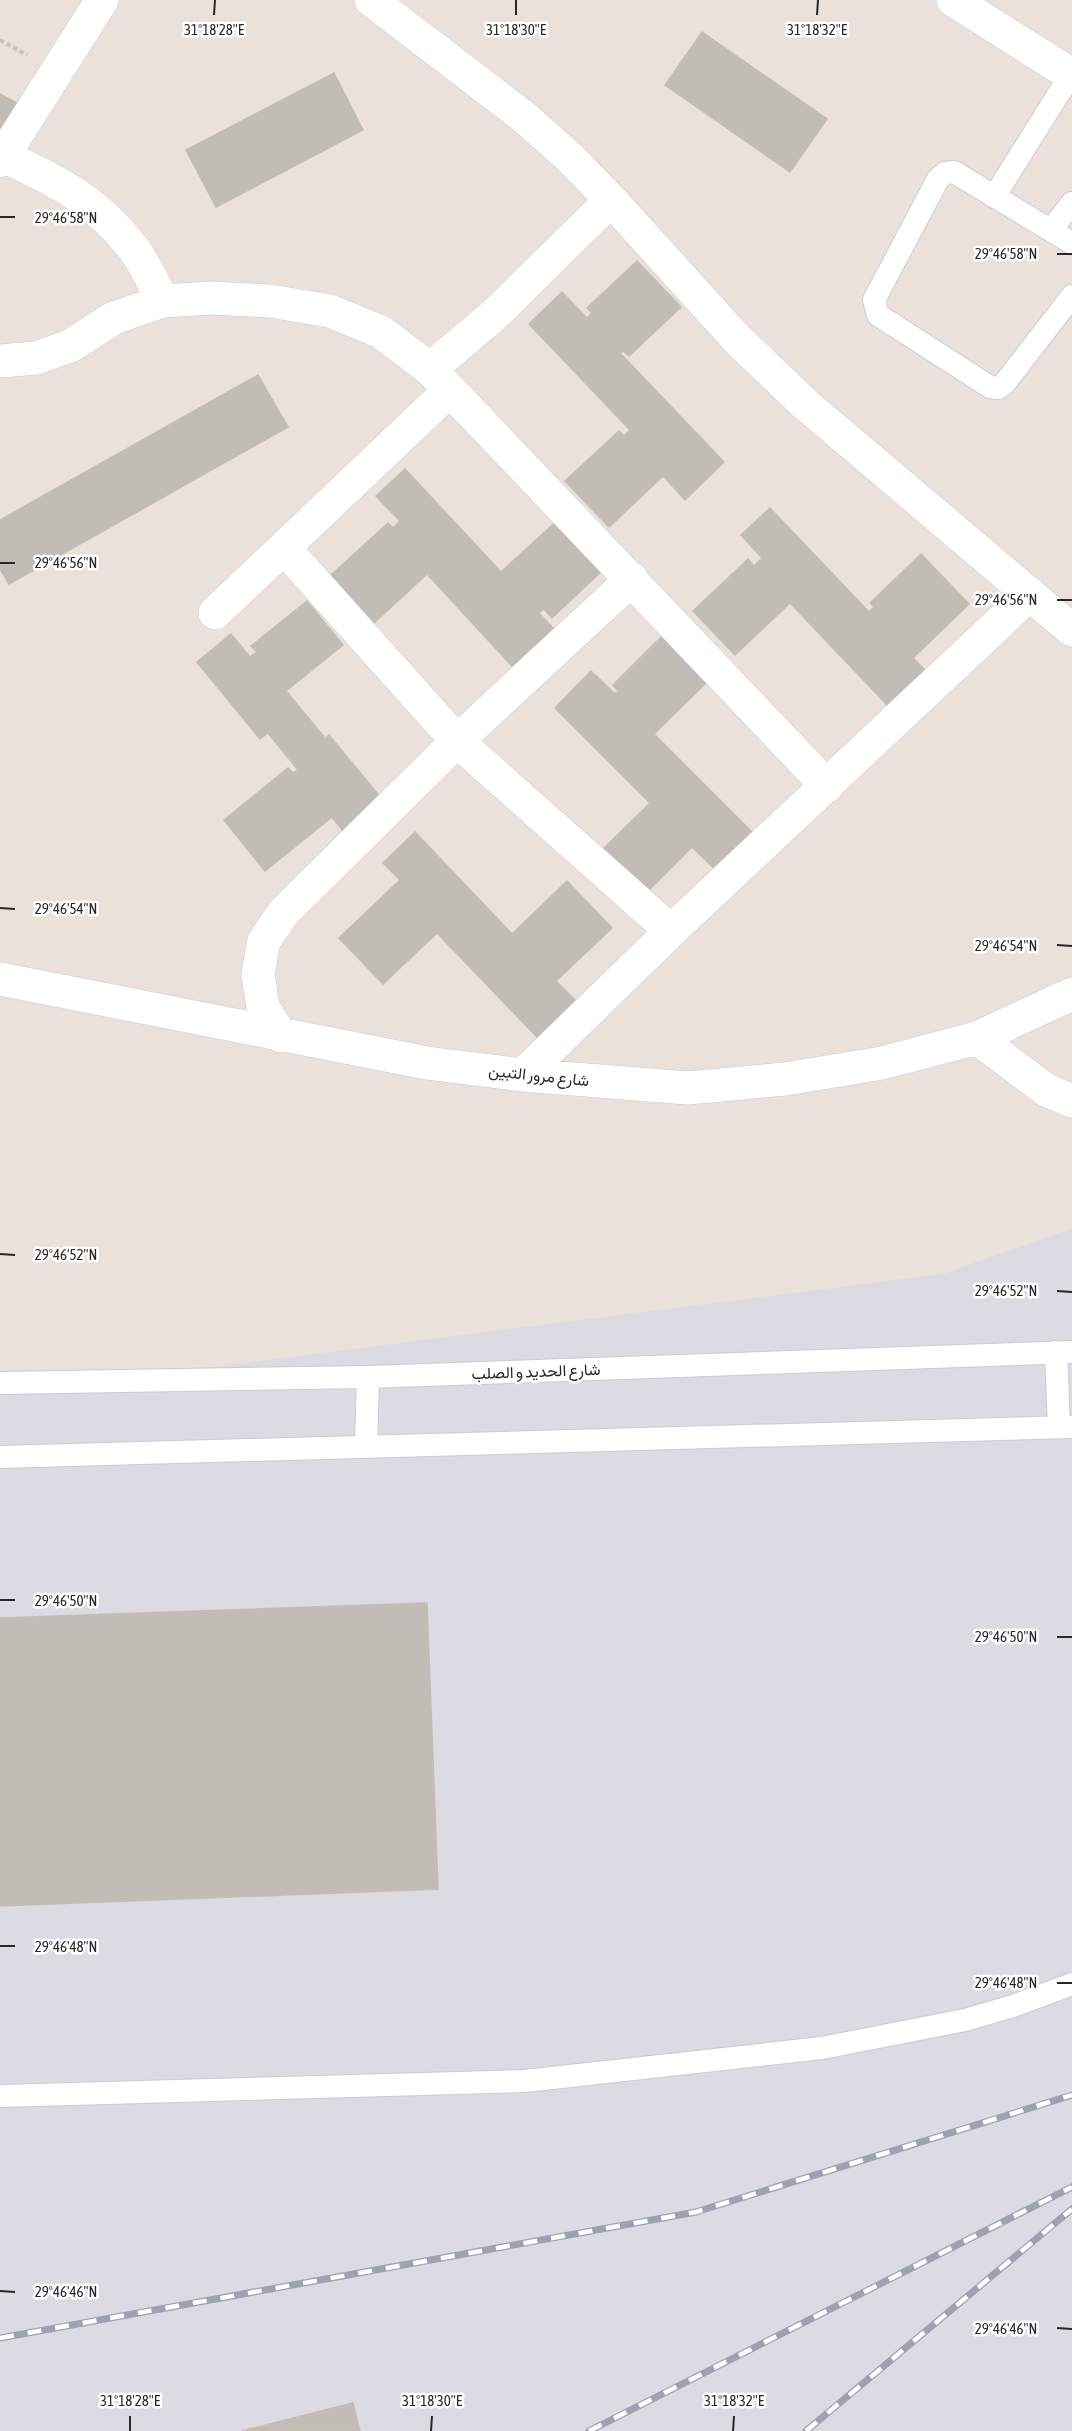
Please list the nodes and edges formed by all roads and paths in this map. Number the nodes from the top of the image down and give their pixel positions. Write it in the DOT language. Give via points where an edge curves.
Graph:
graph roads {
  1 [pos="102,0"];
  2 [pos="371,0"];
  3 [pos="953,0"];
  4 [pos="1071,74"];
  5 [pos="2,158"];
  6 [pos="994,197"];
  7 [pos="611,200"];
  8 [pos="1072,203"];
  9 [pos="1052,231"];
  10 [pos="1072,243"];
  11 [pos="1072,296"];
  12 [pos="163,301"];
  13 [pos="0,361"];
  14 [pos="440,380"];
  15 [pos="284,548"];
  16 [pos="632,579"];
  17 [pos="1030,594"];
  18 [pos="215,613"];
  19 [pos="1072,630"];
  20 [pos="457,741"];
  21 [pos="827,786"];
  22 [pos="671,931"];
  23 [pos="0,979"];
  24 [pos="1072,994"];
  25 [pos="281,1036"];
  26 [pos="977,1038"];
  27 [pos="523,1075"];
  28 [pos="1072,1101"];
  29 [pos="1064,1352"];
  30 [pos="368,1377"];
  31 [pos="0,1383"];
  32 [pos="1066,1427"];
  33 [pos="366,1446"];
  34 [pos="0,1457"];
  35 [pos="1072,1984"];
  36 [pos="0,2096"];
  1 -- 5 [label="street"];
  2 -- 7 [label="street" via="524,117"];
  3 -- 4 [label="street"];
  4 -- 6 [label="lane"];
  5 -- 12 [label="street" via="55,180 98,210 134,249"];
  6 -- 9 [label="lane"];
  6 -- 11 [label="lane" via="954,172 938,179 874,300 878,315 990,387 998,388"];
  7 -- 14 [label="street" via="493,316"];
  7 -- 17 [label="street" via="737,339 805,404"];
  8 -- 9 [label="lane"];
  9 -- 10 [label="lane"];
  12 -- 13 [label="street" via="114,318 70,346 36,358"];
  12 -- 14 [label="street" via="270,301 330,311 381,332"];
  14 -- 15 [label="street"];
  14 -- 16 [label="street"];
  15 -- 18 [label="street"];
  15 -- 20 [label="street"];
  16 -- 20 [label="street"];
  16 -- 21 [label="street"];
  17 -- 19 [label="street"];
  17 -- 21 [label="street"];
  20 -- 22 [label="street"];
  20 -- 25 [label="street" via="283,913 264,941 258,974 263,1007"];
  21 -- 22 [label="street"];
  22 -- 27 [label="street"];
  23 -- 25 [label="street, شارع مرور التبين"];
  24 -- 26 [label="street, شارع مرور التبين"];
  25 -- 27 [label="street, شارع مرور التبين" via="427,1063"];
  26 -- 27 [label="street, شارع مرور التبين" via="882,1063 785,1079 688,1088"];
  26 -- 28 [label="street" via="1046,1090"];
  29 -- 30 [label="lane, شارع الحديد و الصلب"];
  29 -- 32 [label="lane"];
  30 -- 31 [label="lane, شارع الحديد و الصلب"];
  30 -- 33 [label="lane"];
  32 -- 33 [label="lane"];
  33 -- 34 [label="lane"];
  35 -- 36 [label="lane" via="964,2020 822,2049 525,2081"];
}
